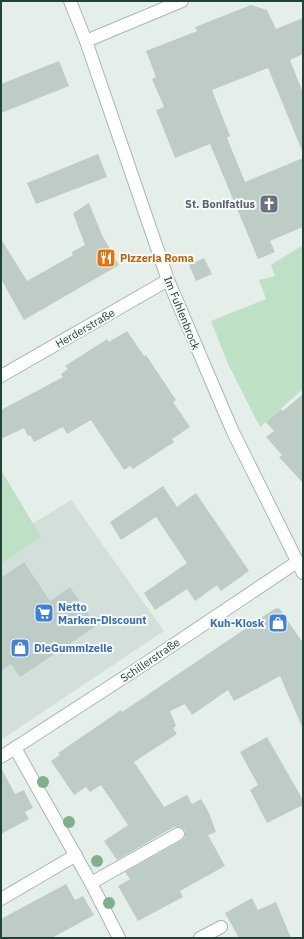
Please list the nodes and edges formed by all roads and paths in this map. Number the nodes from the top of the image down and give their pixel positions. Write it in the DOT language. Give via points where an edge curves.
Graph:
graph roads {
  1 [pos="70,1"];
  2 [pos="182,1"];
  3 [pos="86,41"];
  4 [pos="168,280"];
  5 [pos="1,376"];
  6 [pos="297,562"];
  7 [pos="303,574"];
  8 [pos="15,748"];
  9 [pos="1,757"];
  10 [pos="178,834"];
  11 [pos="76,855"];
  12 [pos="91,883"];
  13 [pos="1,899"];
  14 [pos="221,926"];
  15 [pos="119,938"];
  16 [pos="200,938"];
  1 -- 3 [label="street, Im Fuhlenbrock"];
  2 -- 3 [label="street"];
  3 -- 4 [label="street, Im Fuhlenbrock"];
  4 -- 5 [label="street, Herderstraße"];
  4 -- 6 [label="street, Im Fuhlenbrock" via="232,432"];
  6 -- 7 [label="street, Im Fuhlenbrock"];
  6 -- 8 [label="street, Schillerstraße"];
  8 -- 9 [label="street, Schillerstraße"];
  8 -- 11 [label="street"];
  10 -- 12 [label="street"];
  11 -- 12 [label="street"];
  11 -- 13 [label="street"];
  12 -- 15 [label="street"];
  14 -- 16 [label="street"];
}
